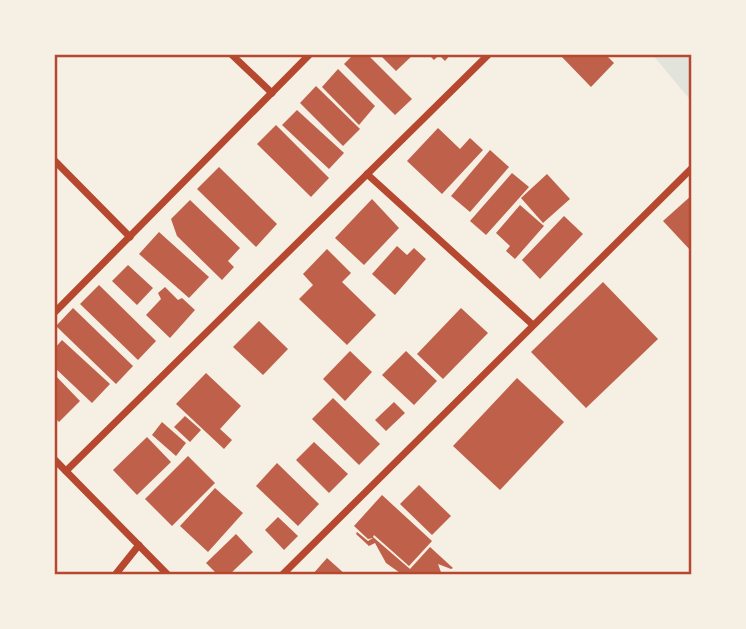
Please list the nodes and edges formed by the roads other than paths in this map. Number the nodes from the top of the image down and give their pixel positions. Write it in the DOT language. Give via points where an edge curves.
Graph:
graph roads {
  1 [pos="231,54"];
  2 [pos="310,54"];
  3 [pos="489,54"];
  4 [pos="272,93"];
  5 [pos="54,160"];
  6 [pos="692,169"];
  7 [pos="367,174"];
  8 [pos="130,237"];
  9 [pos="54,313"];
  10 [pos="533,325"];
  11 [pos="54,458"];
  12 [pos="66,471"];
  13 [pos="139,545"];
  14 [pos="115,575"];
  15 [pos="168,575"];
  16 [pos="282,575"];
  1 -- 4 [label="street"];
  2 -- 4 [label="street"];
  3 -- 7 [label="street"];
  4 -- 8 [label="street"];
  5 -- 8 [label="street"];
  6 -- 10 [label="street"];
  7 -- 10 [label="street"];
  7 -- 12 [label="street"];
  8 -- 9 [label="street"];
  10 -- 16 [label="street"];
  11 -- 12 [label="street"];
  12 -- 13 [label="street"];
  13 -- 14 [label="street"];
  13 -- 15 [label="street"];
}
